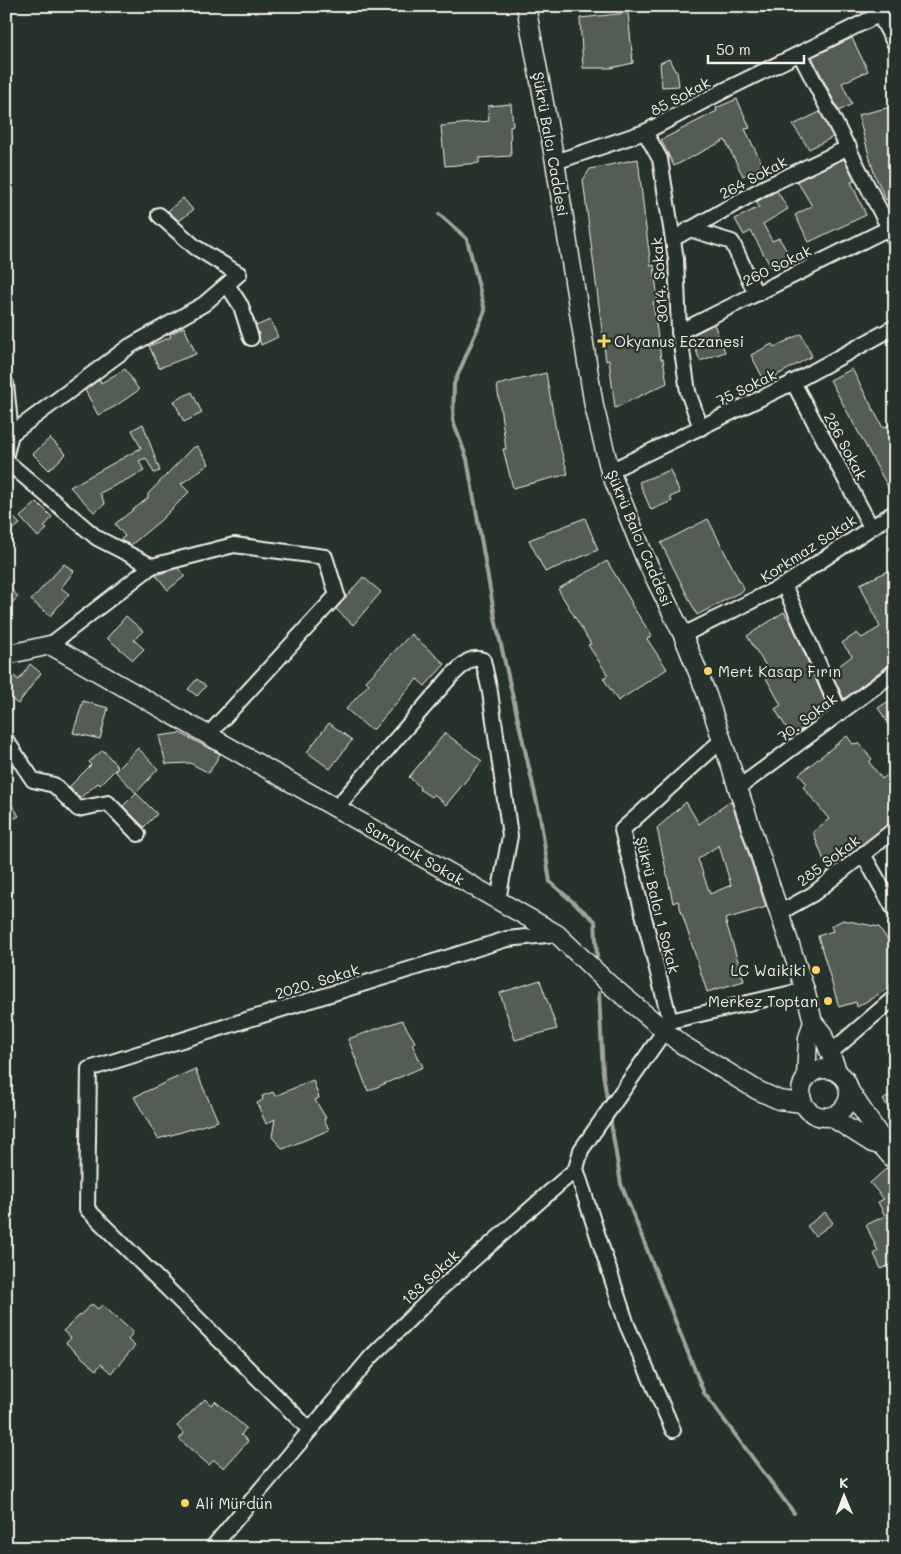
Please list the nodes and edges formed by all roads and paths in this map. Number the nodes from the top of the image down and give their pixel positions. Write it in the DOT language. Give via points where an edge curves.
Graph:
graph roads {
  1 [pos="526,6"];
  2 [pos="895,7"];
  3 [pos="877,10"];
  4 [pos="895,44"];
  5 [pos="800,54"];
  6 [pos="645,132"];
  7 [pos="849,147"];
  8 [pos="556,162"];
  9 [pos="159,215"];
  10 [pos="689,229"];
  11 [pos="892,234"];
  12 [pos="673,239"];
  13 [pos="228,286"];
  14 [pos="756,294"];
  15 [pos="895,327"];
  16 [pos="679,332"];
  17 [pos="250,338"];
  18 [pos="793,382"];
  19 [pos="6,384"];
  20 [pos="701,428"];
  21 [pos="11,434"];
  22 [pos="6,454"];
  23 [pos="6,462"];
  24 [pos="610,471"];
  25 [pos="895,512"];
  26 [pos="871,526"];
  27 [pos="152,566"];
  28 [pos="784,585"];
  29 [pos="683,635"];
  30 [pos="50,646"];
  31 [pos="6,655"];
  32 [pos="895,672"];
  33 [pos="840,713"];
  34 [pos="208,735"];
  35 [pos="6,740"];
  36 [pos="722,740"];
  37 [pos="738,788"];
  38 [pos="336,808"];
  39 [pos="895,829"];
  40 [pos="138,834"];
  41 [pos="863,854"];
  42 [pos="498,900"];
  43 [pos="895,911"];
  44 [pos="779,913"];
  45 [pos="557,934"];
  46 [pos="806,990"];
  47 [pos="895,997"];
  48 [pos="813,1022"];
  49 [pos="668,1026"];
  50 [pos="830,1053"];
  51 [pos="838,1073"];
  52 [pos="806,1077"];
  53 [pos="849,1090"];
  54 [pos="802,1103"];
  55 [pos="831,1116"];
  56 [pos="882,1146"];
  57 [pos="895,1161"];
  58 [pos="576,1169"];
  59 [pos="310,1430"];
  60 [pos="673,1430"];
  61 [pos="212,1548"];
  1 -- 8 [label="street, Şükrü Balcı Caddesi"];
  2 -- 3 [label="street, 85 Sokak"];
  3 -- 4 [label="street"];
  3 -- 5 [label="street, 85 Sokak"];
  5 -- 6 [label="street, 85 Sokak"];
  5 -- 7 [label="street"];
  6 -- 8 [label="street, 85 Sokak"];
  6 -- 12 [label="street, 3014. Sokak" via="660,159"];
  7 -- 10 [label="street, 264 Sokak" via="763,188"];
  7 -- 11 [label="street"];
  8 -- 24 [label="street, Şükrü Balcı Caddesi" via="594,406"];
  9 -- 13 [label="street" via="195,247 239,274"];
  10 -- 12 [label="street, 264 Sokak"];
  10 -- 14 [label="street" via="732,242"];
  11 -- 14 [label="street, 260 Sokak"];
  12 -- 16 [label="street, 3014. Sokak"];
  13 -- 17 [label="street" via="241,306"];
  13 -- 21 [label="street" via="204,304 130,346"];
  14 -- 16 [label="street, 260 Sokak"];
  15 -- 18 [label="street, 75 Sokak"];
  16 -- 20 [label="street, 3014. Sokak" via="688,392"];
  18 -- 20 [label="street, 75 Sokak"];
  18 -- 26 [label="street, 286 Sokak"];
  19 -- 21 [label="street"];
  20 -- 24 [label="street, 75 Sokak"];
  21 -- 22 [label="street"];
  23 -- 27 [label="street" via="97,538"];
  24 -- 29 [label="street, Şükrü Balcı Caddesi" via="645,558"];
  25 -- 26 [label="street, Korkmaz Sokak"];
  26 -- 28 [label="street, Korkmaz Sokak"];
  27 -- 30 [label="street"];
  27 -- 34 [label="street" via="234,545 325,557 337,595"];
  28 -- 29 [label="street, Korkmaz Sokak"];
  28 -- 33 [label="street"];
  29 -- 36 [label="street, Şükrü Balcı Caddesi"];
  30 -- 31 [label="street"];
  30 -- 34 [label="street, Saraycık Sokak"];
  32 -- 33 [label="street, 70. Sokak"];
  33 -- 37 [label="street, 70. Sokak"];
  34 -- 38 [label="street, Saraycık Sokak"];
  35 -- 40 [label="street" via="33,780 54,785 78,809 108,803"];
  36 -- 37 [label="street, Şükrü Balcı Caddesi"];
  36 -- 49 [label="street, Şükrü Balcı 1 Sokak" via="622,830"];
  37 -- 44 [label="street, Şükrü Balcı Caddesi"];
  38 -- 42 [label="street, Saraycık Sokak"];
  38 -- 42 [label="street" via="452,676 468,660 483,660 492,702 510,836"];
  39 -- 41 [label="street, 285 Sokak"];
  41 -- 43 [label="street"];
  41 -- 44 [label="street, 285 Sokak" via="813,894"];
  42 -- 45 [label="street, Saraycık Sokak"];
  44 -- 46 [label="street, Şükrü Balcı Caddesi"];
  45 -- 49 [label="street, Saraycık Sokak" via="610,984"];
  45 -- 59 [label="street, 2020. Sokak" via="506,939 89,1070 86,1210"];
  46 -- 48 [label="street, Şükrü Balcı Caddesi"];
  46 -- 49 [label="street"];
  47 -- 50 [label="street"];
  48 -- 50 [label="street, Şükrü Balcı Caddesi" via="822,1033"];
  48 -- 52 [label="street, Şükrü Balcı Caddesi" via="808,1038"];
  49 -- 54 [label="street, Saraycık Sokak" via="681,1044 757,1090 779,1100"];
  49 -- 58 [label="street, 183 Sokak" via="581,1150"];
  50 -- 51 [label="street, Şükrü Balcı Caddesi"];
  51 -- 52 [label="street" via="818,1070"];
  51 -- 53 [label="street"];
  52 -- 54 [label="street" via="801,1089"];
  53 -- 55 [label="street" via="847,1104 838,1114"];
  53 -- 56 [label="street" via="879,1135"];
  54 -- 55 [label="street" via="811,1114 824,1118"];
  55 -- 56 [label="street"];
  56 -- 57 [label="street"];
  58 -- 59 [label="street, 183 Sokak" via="441,1288 371,1356"];
  58 -- 60 [label="street" via="627,1325"];
  59 -- 61 [label="street, 183 Sokak"];
}
